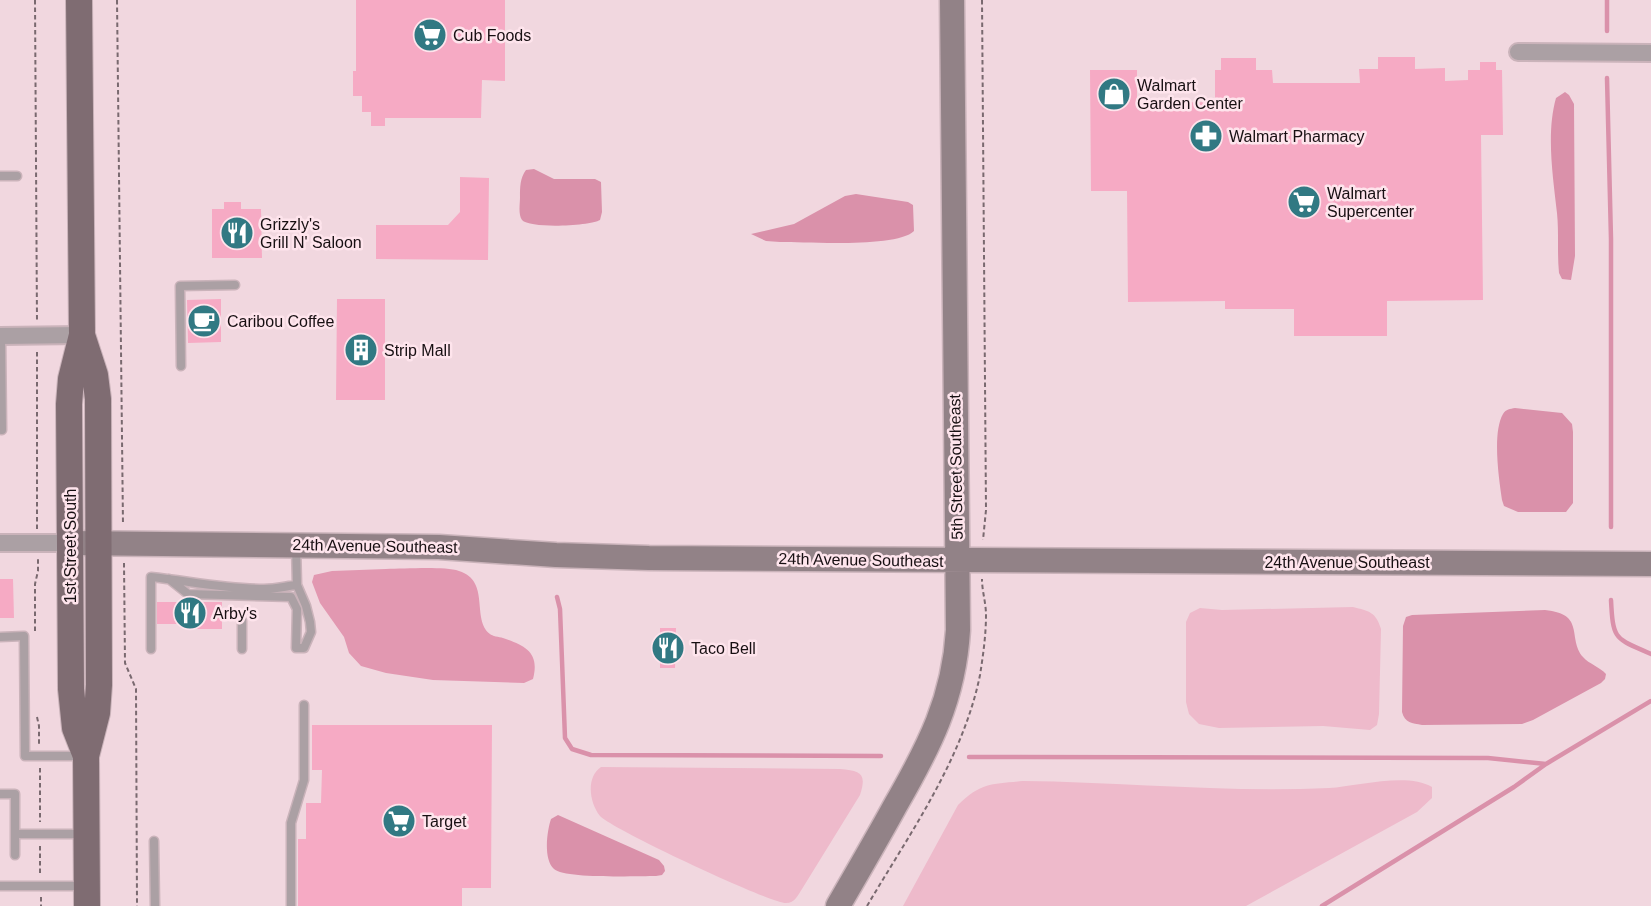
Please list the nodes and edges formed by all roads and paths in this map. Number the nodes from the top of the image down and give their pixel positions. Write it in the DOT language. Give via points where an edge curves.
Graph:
graph roads {
  1 [pos="35,0"];
  2 [pos="79,0"];
  3 [pos="117,0"];
  4 [pos="952,0"];
  5 [pos="1518,52"];
  6 [pos="1651,53"];
  7 [pos="0,176"];
  8 [pos="17,176"];
  9 [pos="236,285"];
  10 [pos="82,335"];
  11 [pos="1,336"];
  12 [pos="37,336"];
  13 [pos="181,366"];
  14 [pos="2,430"];
  15 [pos="98,542"];
  16 [pos="0,543"];
  17 [pos="38,543"];
  18 [pos="70,543"];
  19 [pos="124,543"];
  20 [pos="296,545"];
  21 [pos="957,560"];
  22 [pos="1651,564"];
  23 [pos="169,579"];
  24 [pos="297,585"];
  25 [pos="242,621"];
  26 [pos="297,621"];
  27 [pos="310,622"];
  28 [pos="35,630"];
  29 [pos="0,637"];
  30 [pos="151,649"];
  31 [pos="242,649"];
  32 [pos="304,705"];
  33 [pos="35,712"];
  34 [pos="39,756"];
  35 [pos="86,756"];
  36 [pos="0,794"];
  37 [pos="15,834"];
  38 [pos="40,834"];
  39 [pos="86,834"];
  40 [pos="154,841"];
  41 [pos="15,855"];
  42 [pos="0,886"];
  43 [pos="40,886"];
  44 [pos="86,896"];
  45 [pos="41,906"];
  46 [pos="137,906"];
  47 [pos="155,906"];
  48 [pos="291,906"];
  49 [pos="838,906"];
  1 -- 12 [label="path"];
  2 -- 10 [label="main road, 1st Street South"];
  3 -- 19 [label="path"];
  4 -- 21 [label="street, 5th Street Southeast"];
  5 -- 6 [label="street"];
  7 -- 8 [label="lane"];
  9 -- 13 [label="lane" via="180,286"];
  10 -- 12 [label="street"];
  10 -- 15 [label="main road, 1st Street South" via="98,399"];
  10 -- 18 [label="main road, 1st Street South" via="69,404"];
  11 -- 12 [label="street"];
  11 -- 14 [label="lane"];
  12 -- 17 [label="path"];
  15 -- 18 [label="street, 24th Avenue Southeast"];
  15 -- 19 [label="street, 24th Avenue Southeast"];
  15 -- 35 [label="main road, 1st Street South" via="99,685 97,713"];
  16 -- 17 [label="street"];
  17 -- 18 [label="street"];
  17 -- 28 [label="path"];
  18 -- 35 [label="main road, 1st Street South" via="73,714"];
  19 -- 20 [label="street, 24th Avenue Southeast"];
  19 -- 46 [label="path" via="125,663 135,689"];
  20 -- 21 [label="street, 24th Avenue Southeast" via="463,548 590,556"];
  20 -- 24 [label="lane"];
  21 -- 22 [label="street, 24th Avenue Southeast"];
  21 -- 49 [label="street, 5th Street Southeast" via="957,649 943,711 921,761"];
  23 -- 24 [label="lane" via="266,589"];
  23 -- 26 [label="lane" via="188,594 291,597"];
  23 -- 30 [label="lane" via="151,577"];
  24 -- 27 [label="lane"];
  25 -- 31 [label="lane"];
  26 -- 27 [label="lane"];
  26 -- 27 [label="lane" via="296,648 304,648 311,632"];
  29 -- 34 [label="lane" via="24,636 25,756"];
  32 -- 48 [label="lane" via="304,780 291,823"];
  33 -- 34 [label="path"];
  34 -- 35 [label="lane"];
  34 -- 38 [label="path"];
  35 -- 39 [label="main road, 1st Street South"];
  36 -- 37 [label="lane" via="15,794"];
  37 -- 38 [label="lane"];
  37 -- 41 [label="lane"];
  38 -- 39 [label="lane"];
  38 -- 43 [label="path"];
  39 -- 44 [label="main road, 1st Street South"];
  40 -- 47 [label="lane"];
  42 -- 43 [label="lane"];
  43 -- 44 [label="lane"];
  43 -- 45 [label="path"];
}
